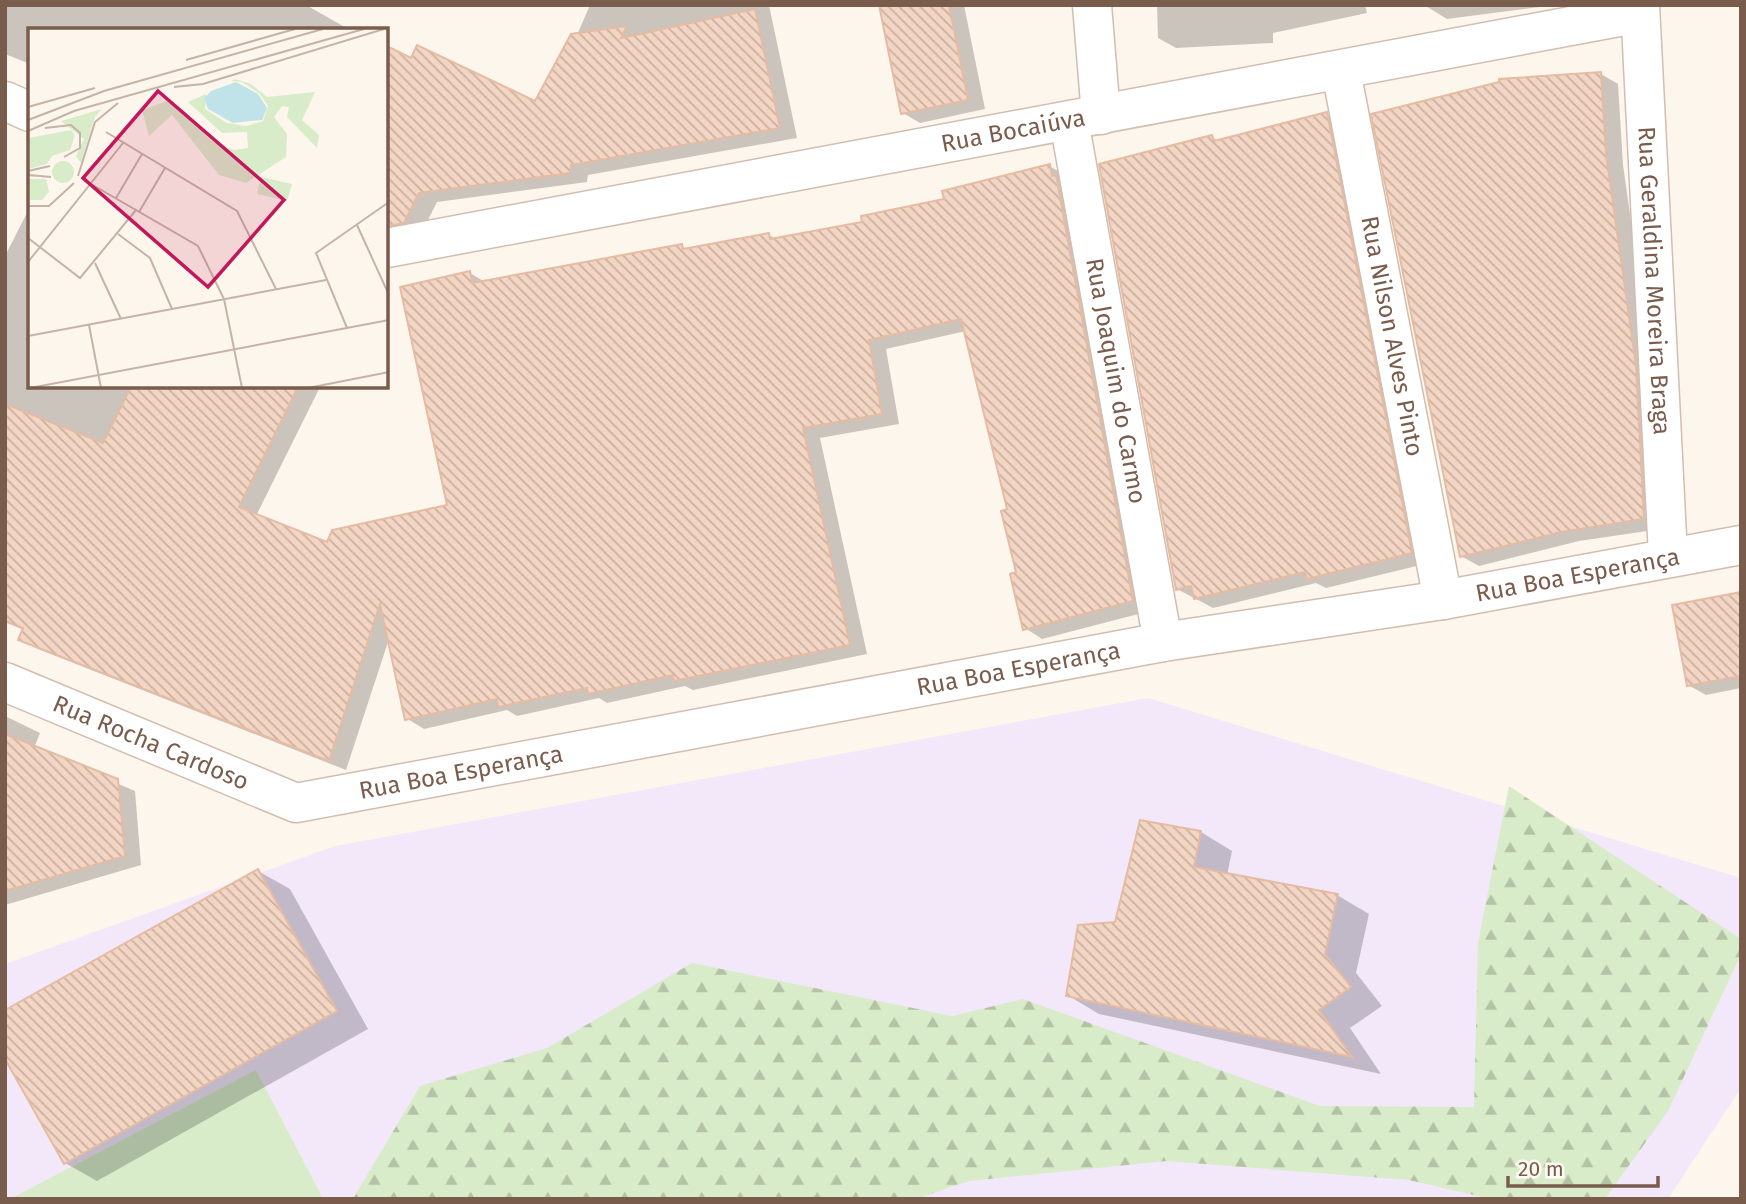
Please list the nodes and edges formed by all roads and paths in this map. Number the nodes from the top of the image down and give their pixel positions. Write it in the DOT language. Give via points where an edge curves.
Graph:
graph roads {
  1 [pos="1092,5"];
  2 [pos="1640,9"];
  3 [pos="1341,71"];
  4 [pos="5,101"];
  5 [pos="28,110"];
  6 [pos="1085,118"];
  7 [pos="388,248"];
  8 [pos="1741,545"];
  9 [pos="1668,556"];
  10 [pos="1443,600"];
  11 [pos="1163,642"];
  12 [pos="5,682"];
  13 [pos="296,803"];
  1 -- 6 [label="street, Rua Joaquim do Carmo"];
  2 -- 3 [label="street, Rua Bocaiúva"];
  2 -- 9 [label="street, Rua Geraldina Moreira Braga"];
  3 -- 6 [label="street, Rua Bocaiúva"];
  3 -- 10 [label="street, Rua Nilson Alves Pinto"];
  4 -- 5 [label="street"];
  6 -- 7 [label="street, Rua Bocaiúva"];
  6 -- 11 [label="street, Rua Joaquim do Carmo"];
  8 -- 9 [label="street, Rua Boa Esperança"];
  9 -- 10 [label="street, Rua Boa Esperança"];
  10 -- 11 [label="street, Rua Boa Esperança"];
  11 -- 13 [label="street, Rua Boa Esperança"];
  12 -- 13 [label="street, Rua Rocha Cardoso"];
}
